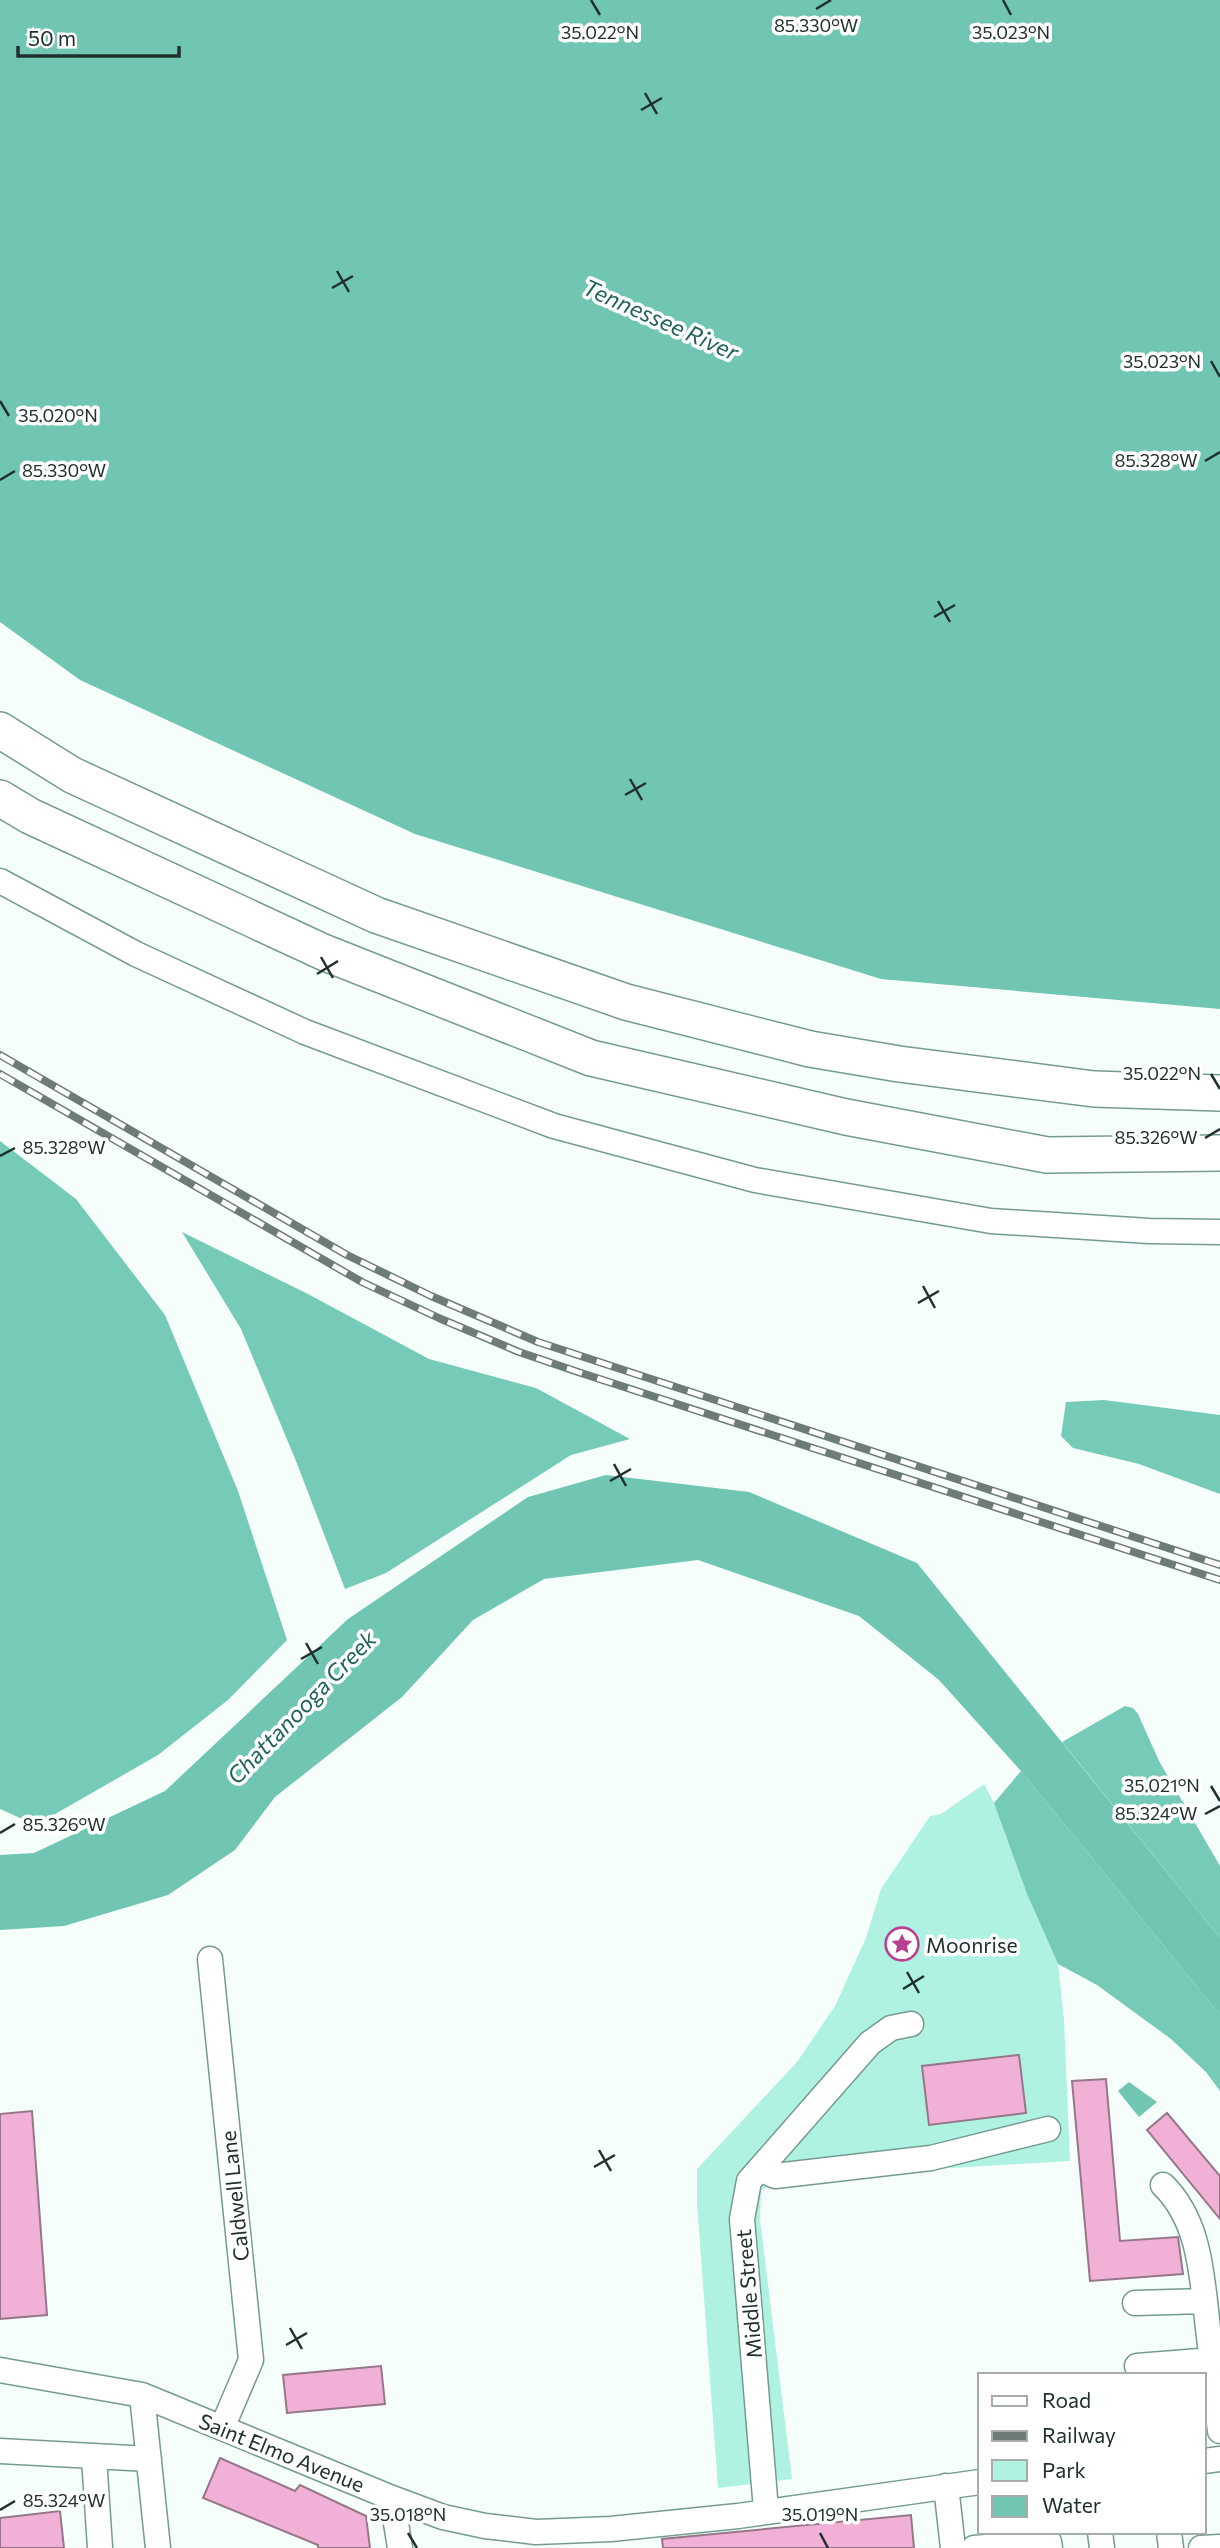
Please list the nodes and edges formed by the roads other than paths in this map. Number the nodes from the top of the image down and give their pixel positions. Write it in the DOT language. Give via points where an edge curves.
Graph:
graph roads {
  1 [pos="0,730"];
  2 [pos="0,798"];
  3 [pos="0,881"];
  4 [pos="1220,1093"];
  5 [pos="1220,1153"];
  6 [pos="1220,1232"];
  7 [pos="211,1959"];
  8 [pos="911,2024"];
  9 [pos="1048,2129"];
  10 [pos="760,2169"];
  11 [pos="1163,2185"];
  12 [pos="1205,2301"];
  13 [pos="1135,2303"];
  14 [pos="1212,2360"];
  15 [pos="1137,2366"];
  16 [pos="0,2370"];
  17 [pos="142,2395"];
  18 [pos="222,2428"];
  19 [pos="1220,2431"];
  20 [pos="0,2451"];
  21 [pos="94,2457"];
  22 [pos="149,2459"];
  23 [pos="978,2482"];
  24 [pos="946,2486"];
  25 [pos="392,2498"];
  26 [pos="766,2510"];
  27 [pos="611,2538"];
  28 [pos="1220,2546"];
  29 [pos="100,2548"];
  30 [pos="158,2548"];
  31 [pos="400,2548"];
  32 [pos="953,2548"];
  33 [pos="974,2548"];
  34 [pos="1050,2548"];
  35 [pos="1201,2548"];
  1 -- 4 [label="highway" via="72,775 376,915 626,1002 810,1049 898,1064 1094,1088"];
  2 -- 5 [label="highway" via="323,952 591,1058 846,1116 1047,1155"];
  3 -- 6 [label="street" via="136,954 305,1032 554,1126 755,1180 991,1221"];
  7 -- 18 [label="street, Caldwell Lane" via="251,2360"];
  8 -- 10 [label="street, Middle Street" via="891,2028 870,2043"];
  9 -- 10 [label="street" via="931,2158 775,2176"];
  10 -- 26 [label="street, Middle Street" via="749,2181 742,2219"];
  11 -- 12 [label="street" via="1176,2198 1190,2227"];
  12 -- 13 [label="street"];
  12 -- 14 [label="street"];
  14 -- 15 [label="street"];
  14 -- 19 [label="street"];
  16 -- 17 [label="street, Saint Elmo Avenue"];
  17 -- 18 [label="street, Saint Elmo Avenue"];
  17 -- 22 [label="street"];
  18 -- 25 [label="street, Saint Elmo Avenue"];
  20 -- 21 [label="street"];
  21 -- 22 [label="street"];
  21 -- 29 [label="street"];
  22 -- 30 [label="street"];
  23 -- 24 [label="street, Saint Elmo Avenue"];
  24 -- 26 [label="street, Saint Elmo Avenue"];
  24 -- 32 [label="street"];
  25 -- 27 [label="street, Saint Elmo Avenue" via="485,2526"];
  25 -- 31 [label="street"];
  26 -- 27 [label="street, Saint Elmo Avenue"];
  28 -- 35 [label="street"];
  33 -- 34 [label="street" via="1049,2542"];
}
